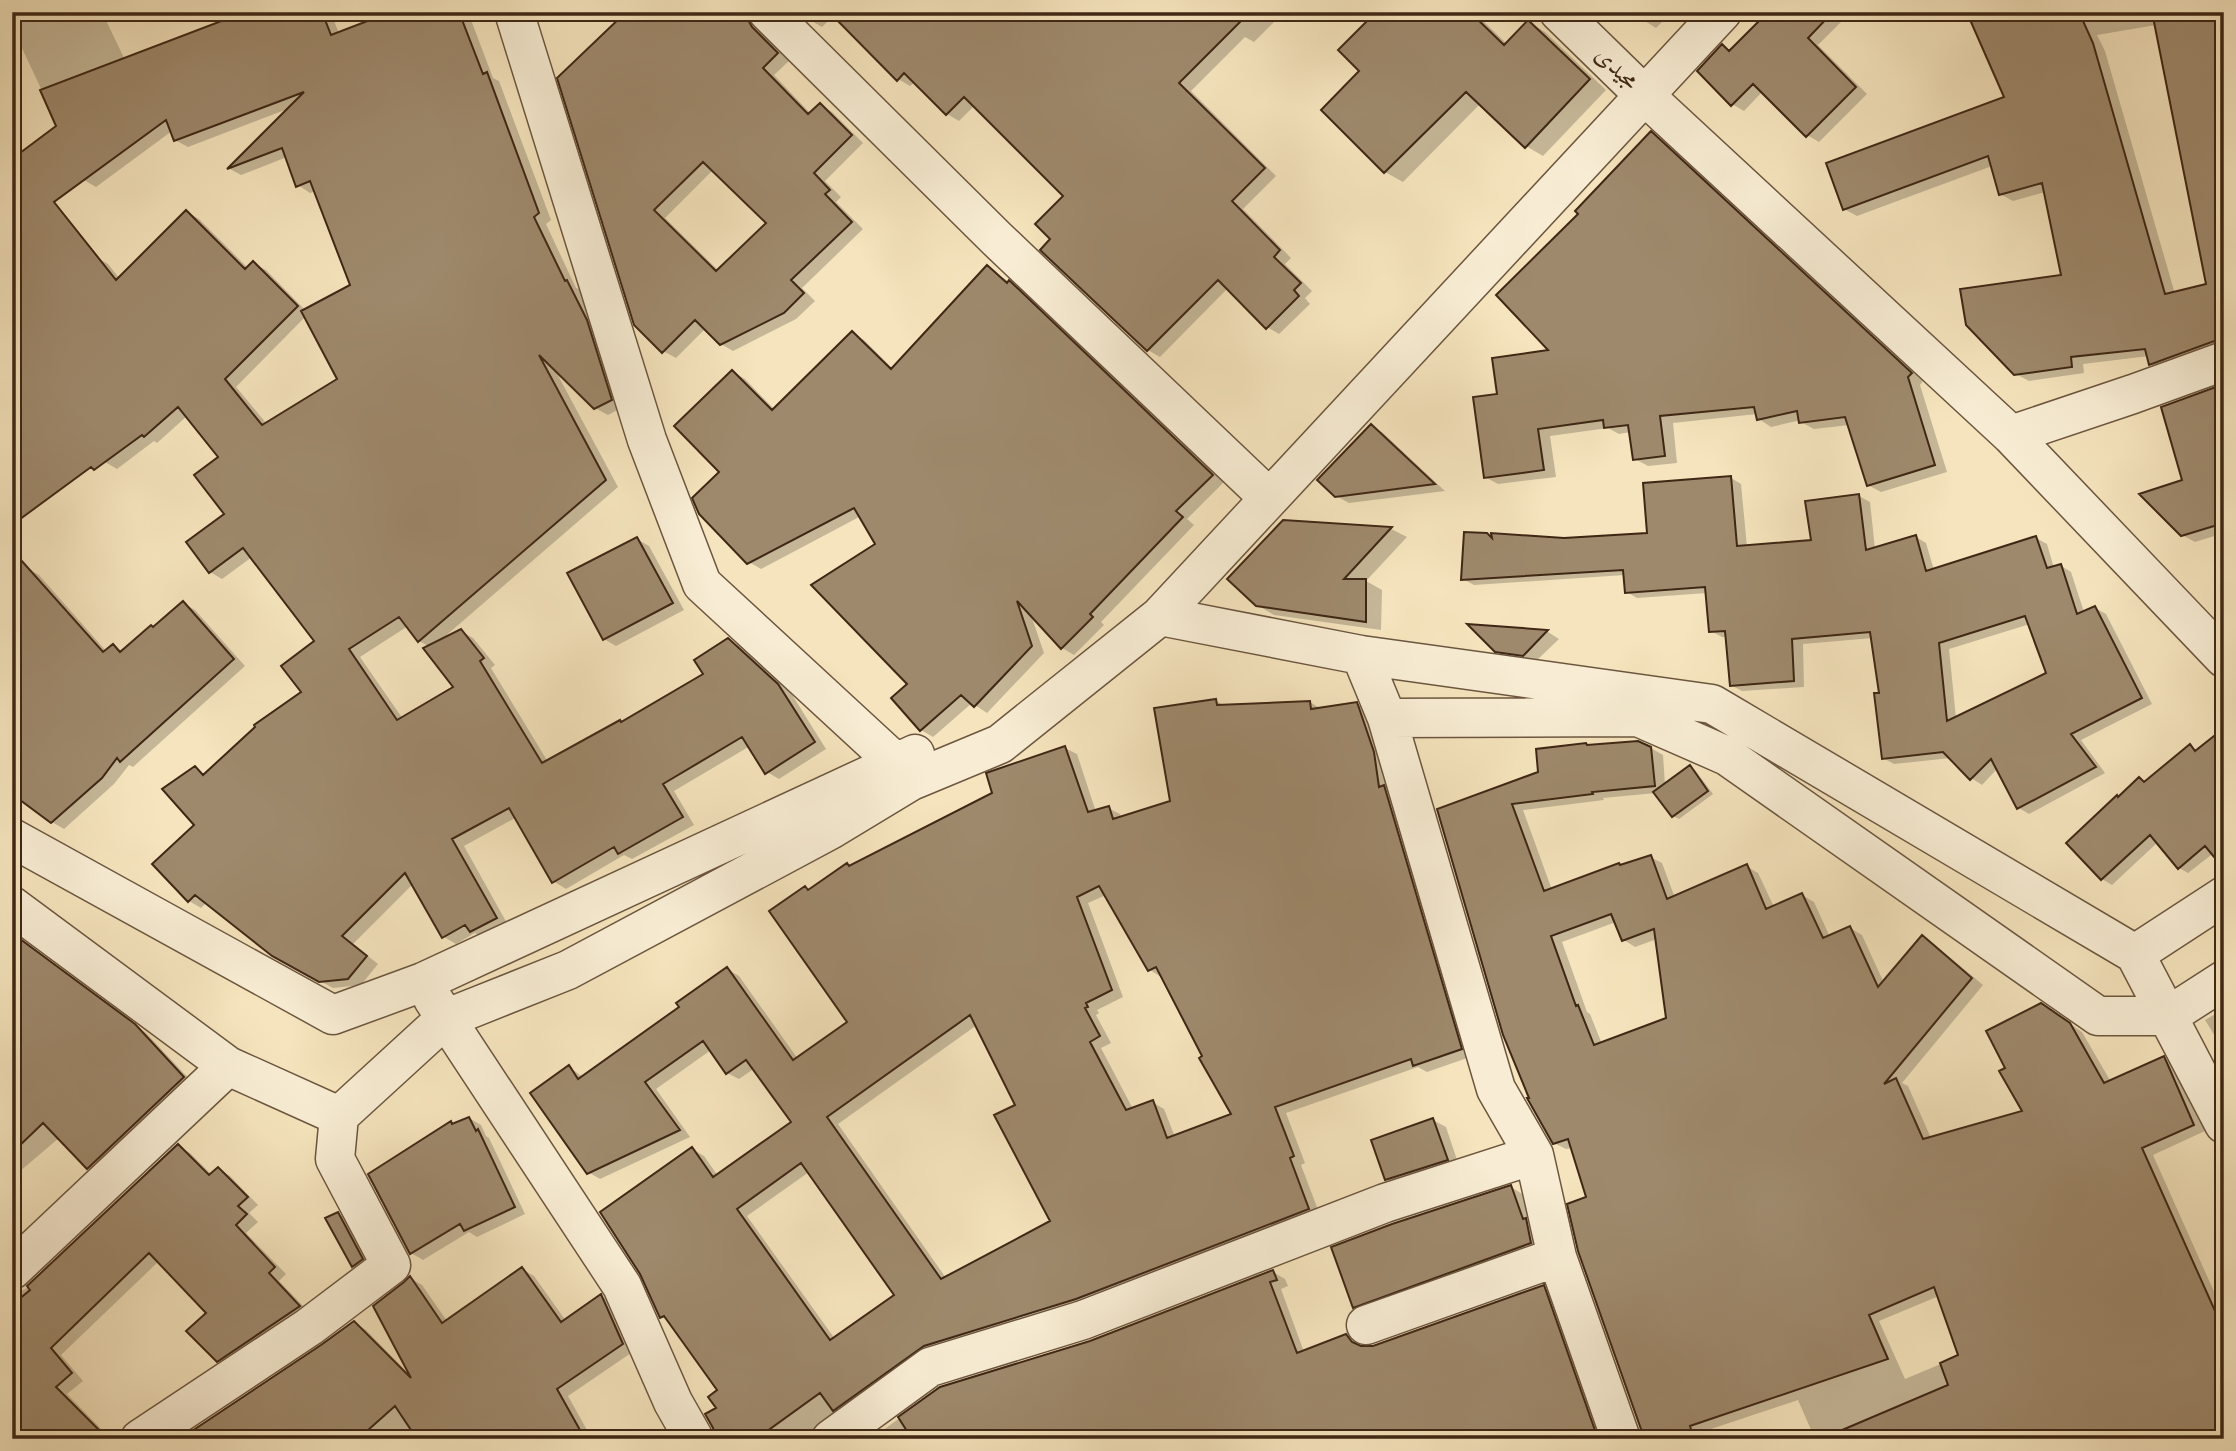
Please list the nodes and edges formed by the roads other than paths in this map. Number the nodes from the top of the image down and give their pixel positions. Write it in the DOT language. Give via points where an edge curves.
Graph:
graph roads {
  1 [pos="514,12"];
  2 [pos="768,12"];
  3 [pos="1559,12"];
  4 [pos="1722,12"];
  5 [pos="1644,95"];
  6 [pos="2224,361"];
  7 [pos="2011,435"];
  8 [pos="1269,498"];
  9 [pos="1160,616"];
  10 [pos="1361,655"];
  11 [pos="2224,658"];
  12 [pos="1086,676"];
  13 [pos="1387,718"];
  14 [pos="1000,744"];
  15 [pos="903,772"];
  16 [pos="974,782"];
  17 [pos="12,838"];
  18 [pos="2224,896"];
  19 [pos="12,906"];
  20 [pos="2135,954"];
  21 [pos="2224,979"];
  22 [pos="423,982"];
  23 [pos="2168,1016"];
  24 [pos="445,1019"];
  25 [pos="229,1066"];
  26 [pos="339,1116"];
  27 [pos="2224,1124"];
  28 [pos="1534,1155"];
  29 [pos="1557,1256"];
  30 [pos="12,1269"];
  31 [pos="1366,1325"];
  32 [pos="140,1439"];
  33 [pos="694,1439"];
  34 [pos="831,1439"];
  35 [pos="1621,1439"];
  1 -- 15 [label="street" via="647,440 702,584"];
  2 -- 8 [label="street"];
  3 -- 5 [label="street, مجیدی"];
  4 -- 5 [label="street"];
  5 -- 7 [label="street, مجیدی"];
  5 -- 8 [label="street"];
  6 -- 7 [label="street"];
  7 -- 11 [label="street, مجیدی"];
  8 -- 9 [label="street"];
  9 -- 10 [label="street"];
  9 -- 12 [label="street"];
  10 -- 13 [label="street"];
  10 -- 20 [label="street" via="1712,704"];
  12 -- 14 [label="street"];
  12 -- 15 [label="street"];
  13 -- 23 [label="street" via="1638,717 1727,756 2098,1017"];
  13 -- 28 [label="street" via="1496,1089"];
  14 -- 15 [label="street"];
  14 -- 16 [label="street"];
  15 -- 22 [label="street"];
  15 -- 24 [label="street" via="830,831 568,970"];
  17 -- 22 [label="street" via="333,1015"];
  18 -- 20 [label="street"];
  19 -- 25 [label="street"];
  20 -- 23 [label="street"];
  21 -- 23 [label="street"];
  22 -- 24 [label="street"];
  23 -- 27 [label="street"];
  24 -- 26 [label="street"];
  24 -- 33 [label="street" via="622,1286"];
  25 -- 26 [label="street"];
  25 -- 30 [label="street"];
  26 -- 32 [label="street" via="335,1159 391,1265 309,1327"];
  28 -- 29 [label="street"];
  28 -- 34 [label="street" via="1385,1203 1083,1320 930,1367"];
  29 -- 31 [label="street"];
  29 -- 35 [label="street"];
}
